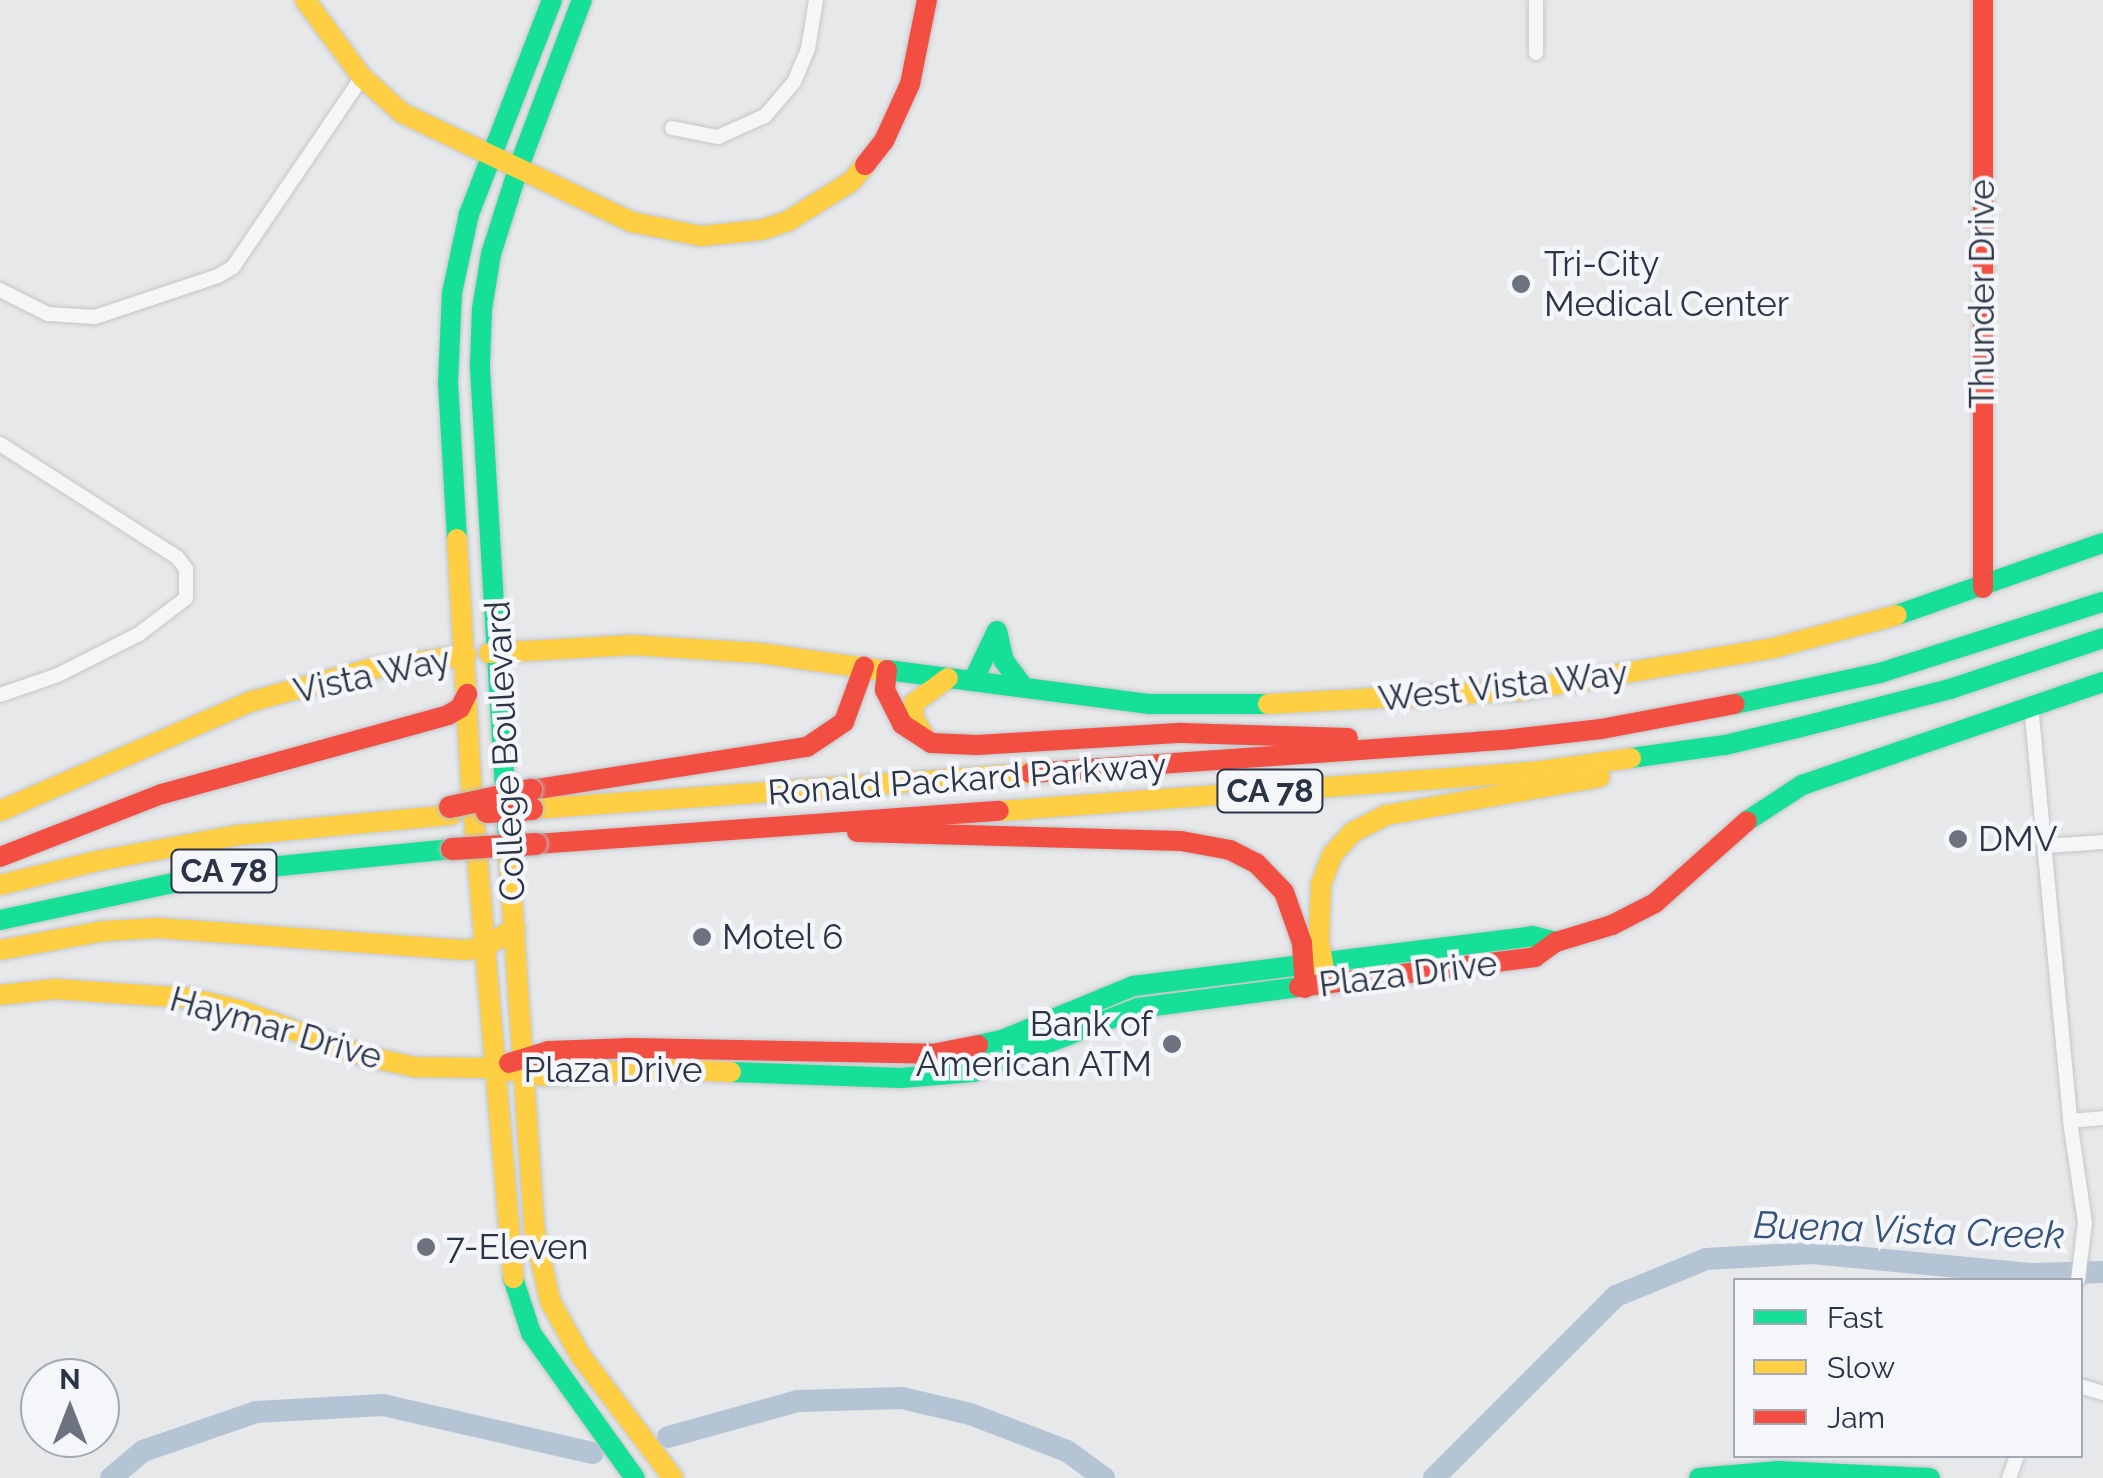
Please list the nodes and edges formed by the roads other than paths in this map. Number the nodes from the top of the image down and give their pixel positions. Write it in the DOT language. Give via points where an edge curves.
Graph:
graph roads {
  1 [pos="305,0"];
  2 [pos="552,0"];
  3 [pos="582,0"];
  4 [pos="816,0"];
  5 [pos="928,0"];
  6 [pos="1536,0"];
  7 [pos="1983,0"];
  8 [pos="1536,53"];
  9 [pos="362,77"];
  10 [pos="672,128"];
  11 [pos="492,158"];
  12 [pos="518,170"];
  13 [pos="0,290"];
  14 [pos="0,444"];
  15 [pos="2103,543"];
  16 [pos="1983,588"];
  17 [pos="2103,602"];
  18 [pos="2103,638"];
  19 [pos="500,652"];
  20 [pos="466,655"];
  21 [pos="875,669"];
  22 [pos="948,678"];
  23 [pos="973,682"];
  24 [pos="2103,682"];
  25 [pos="1023,686"];
  26 [pos="467,694"];
  27 [pos="0,695"];
  28 [pos="2032,706"];
  29 [pos="931,743"];
  30 [pos="1725,745"];
  31 [pos="1402,746"];
  32 [pos="532,800"];
  33 [pos="0,811"];
  34 [pos="813,823"];
  35 [pos="2103,842"];
  36 [pos="2047,846"];
  37 [pos="0,856"];
  38 [pos="0,885"];
  39 [pos="0,920"];
  40 [pos="515,928"];
  41 [pos="484,948"];
  42 [pos="0,950"];
  43 [pos="1314,975"];
  44 [pos="0,995"];
  45 [pos="734,1050"];
  46 [pos="971,1060"];
  47 [pos="522,1066"];
  48 [pos="492,1068"];
  49 [pos="716,1070"];
  50 [pos="2103,1118"];
  51 [pos="2070,1121"];
  52 [pos="506,1238"];
  53 [pos="538,1262"];
  54 [pos="2078,1278"];
  55 [pos="514,1282"];
  56 [pos="550,1301"];
  57 [pos="635,1478"];
  58 [pos="673,1478"];
  59 [pos="1699,1478"];
  60 [pos="1930,1478"];
  1 -- 9 [label="main road"];
  2 -- 11 [label="main road, College Boulevard"];
  3 -- 12 [label="main road, College Boulevard"];
  4 -- 10 [label="street" via="794,82 765,116 718,137"];
  5 -- 12 [label="main road" via="910,84 884,141 852,181 788,220 728,235 671,233"];
  6 -- 8 [label="street"];
  7 -- 16 [label="main road, Thunder Drive"];
  9 -- 11 [label="main road" via="402,113"];
  9 -- 13 [label="street" via="234,266 218,276 95,317 48,314"];
  11 -- 12 [label="main road"];
  11 -- 20 [label="main road, College Boulevard" via="469,214 448,339"];
  12 -- 19 [label="main road, College Boulevard" via="491,254 480,362"];
  14 -- 27 [label="street" via="177,557 186,570 186,598 106,652"];
  15 -- 16 [label="main road, West Vista Way"];
  16 -- 25 [label="main road, West Vista Way" via="1773,648 1524,690 1242,706 1150,704"];
  17 -- 31 [label="main road, Ronald Packard Parkway / CA 78" via="1962,650 1797,693 1601,729"];
  18 -- 30 [label="main road, Ronald Packard Parkway / CA 78" via="1950,689"];
  19 -- 20 [label="main road, Vista Way"];
  19 -- 21 [label="main road, Vista Way" via="632,645"];
  19 -- 40 [label="main road, College Boulevard"];
  20 -- 26 [label="main road, College Boulevard"];
  20 -- 33 [label="main road, Vista Way" via="373,668 249,702"];
  21 -- 22 [label="main road, West Vista Way"];
  21 -- 29 [label="main road" via="902,724"];
  21 -- 32 [label="main road" via="844,722 806,747"];
  22 -- 23 [label="main road, West Vista Way"];
  22 -- 29 [label="main road" via="914,704 913,718"];
  23 -- 25 [label="main road, West Vista Way"];
  23 -- 25 [label="main road" via="997,631 1004,661"];
  24 -- 28 [label="main road, Plaza Drive"];
  26 -- 37 [label="main road" via="448,715 162,794"];
  26 -- 41 [label="main road, College Boulevard"];
  28 -- 36 [label="street"];
  28 -- 43 [label="main road, Plaza Drive" via="1802,785 1749,819 1655,903 1556,942 1536,958"];
  29 -- 31 [label="main road" via="1182,733 1332,736"];
  30 -- 34 [label="main road, Ronald Packard Parkway / CA 78" via="1503,774"];
  30 -- 43 [label="main road" via="1552,789 1408,810 1367,824 1342,842 1326,866"];
  31 -- 32 [label="main road, Ronald Packard Parkway / CA 78"];
  32 -- 38 [label="main road, Ronald Packard Parkway / CA 78, bridge" via="220,838"];
  34 -- 39 [label="main road, Ronald Packard Parkway / CA 78, bridge" via="228,871"];
  34 -- 43 [label="main road" via="870,835 1181,841 1230,850 1256,863 1284,892"];
  35 -- 36 [label="street"];
  36 -- 51 [label="street"];
  40 -- 41 [label="main road"];
  40 -- 47 [label="main road, College Boulevard"];
  41 -- 42 [label="main road" via="158,928"];
  41 -- 48 [label="main road, College Boulevard"];
  43 -- 46 [label="main road, Plaza Drive" via="1133,986"];
  44 -- 48 [label="main road, Haymar Drive" via="54,989 189,998 365,1056 415,1066"];
  45 -- 46 [label="main road, Plaza Drive"];
  45 -- 47 [label="main road, Plaza Drive" via="549,1052"];
  45 -- 49 [label="main road"];
  46 -- 49 [label="main road, Plaza Drive" via="902,1078"];
  47 -- 48 [label="main road, Plaza Drive"];
  47 -- 49 [label="main road, Plaza Drive" via="546,1076"];
  47 -- 53 [label="main road, College Boulevard"];
  48 -- 52 [label="main road, College Boulevard"];
  50 -- 51 [label="street"];
  51 -- 54 [label="street" via="2086,1222"];
  52 -- 53 [label="main road"];
  52 -- 55 [label="main road, College Boulevard"];
  53 -- 56 [label="main road, College Boulevard"];
  55 -- 56 [label="main road"];
  55 -- 57 [label="main road, College Boulevard" via="531,1332"];
  56 -- 58 [label="main road, College Boulevard" via="580,1356"];
  59 -- 60 [label="main road" via="1778,1471"];
}
